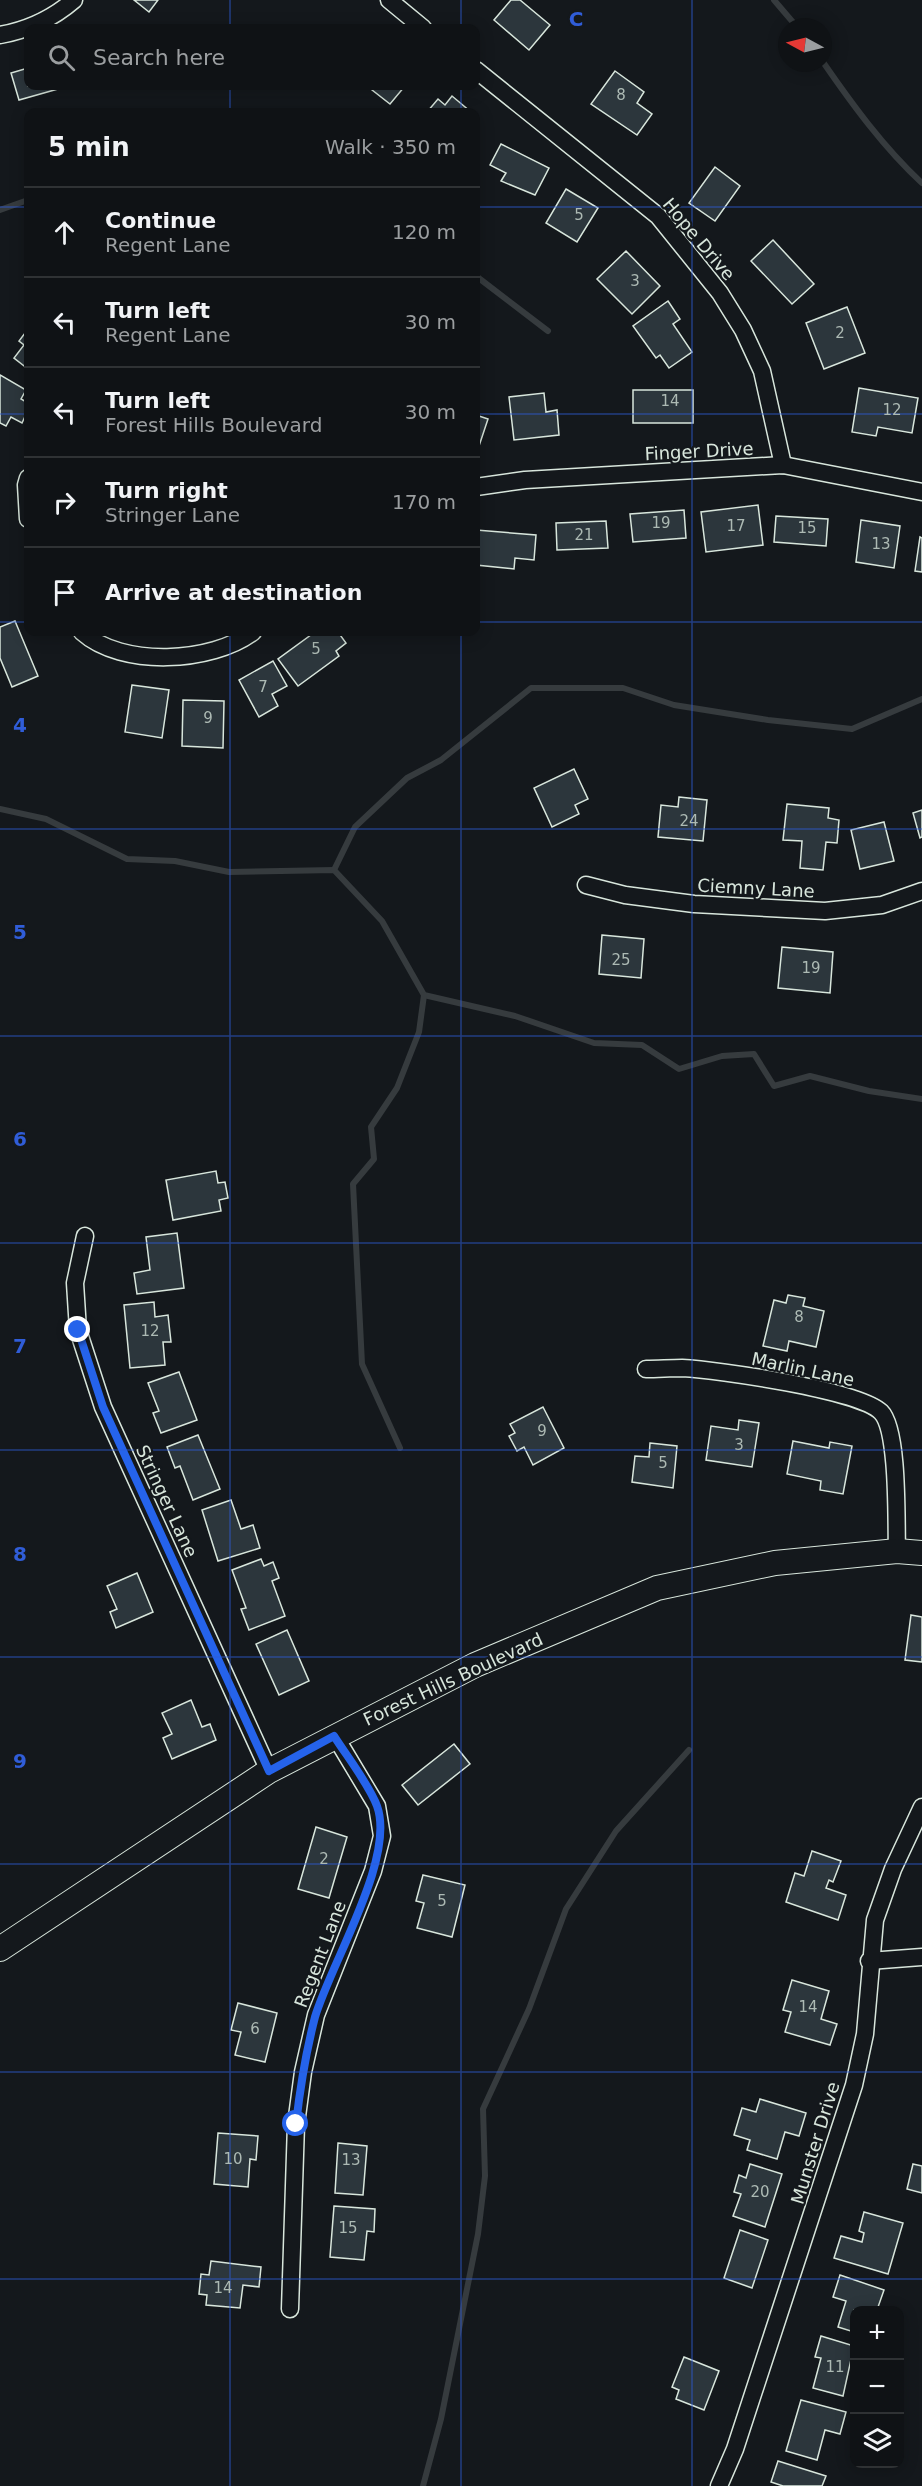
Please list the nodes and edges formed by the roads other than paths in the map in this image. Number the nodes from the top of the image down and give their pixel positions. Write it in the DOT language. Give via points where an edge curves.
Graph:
graph roads {
  1 [pos="74,0"];
  2 [pos="390,0"];
  3 [pos="37,24"];
  4 [pos="418,24"];
  5 [pos="24,30"];
  6 [pos="0,35"];
  7 [pos="480,73"];
  8 [pos="783,465"];
  9 [pos="480,486"];
  10 [pos="922,492"];
  11 [pos="89,636"];
  12 [pos="246,636"];
  13 [pos="586,885"];
  14 [pos="922,891"];
  15 [pos="85,1236"];
  16 [pos="646,1369"];
  17 [pos="897,1551"];
  18 [pos="922,1552"];
  19 [pos="334,1736"];
  20 [pos="269,1771"];
  21 [pos="922,1807"];
  22 [pos="0,1949"];
  23 [pos="922,1957"];
  24 [pos="869,1961"];
  25 [pos="290,2309"];
  26 [pos="719,2486"];
  1 -- 3 [label="street" via="60,13"];
  2 -- 4 [label="street"];
  5 -- 6 [label="street"];
  7 -- 8 [label="street, Hope Drive" via="657,216 720,293 762,371"];
  8 -- 9 [label="street, Finger Drive" via="525,480"];
  8 -- 10 [label="street, Finger Drive"];
  11 -- 12 [label="street" via="141,656 175,657 223,648"];
  13 -- 14 [label="street, Ciemny Lane" via="625,895 694,904 815,911 882,905"];
  15 -- 20 [label="street, Stringer Lane" via="75,1282 78,1330 103,1407"];
  16 -- 17 [label="street, Marlin Lane" via="722,1372 855,1399 882,1412 891,1432 894,1454"];
  17 -- 18 [label="main road, Forest Hills Boulevard"];
  17 -- 19 [label="main road, Forest Hills Boulevard" via="775,1563 657,1588 475,1665"];
  19 -- 20 [label="main road, Forest Hills Boulevard"];
  19 -- 25 [label="street, Regent Lane" via="377,1806 382,1836 373,1871 316,2015 303,2072 296,2124"];
  20 -- 22 [label="main road, Forest Hills Boulevard"];
  21 -- 24 [label="street, Munster Drive" via="875,1920"];
  23 -- 24 [label="street"];
  24 -- 26 [label="street, Munster Drive" via="866,2034 854,2085"];
}
